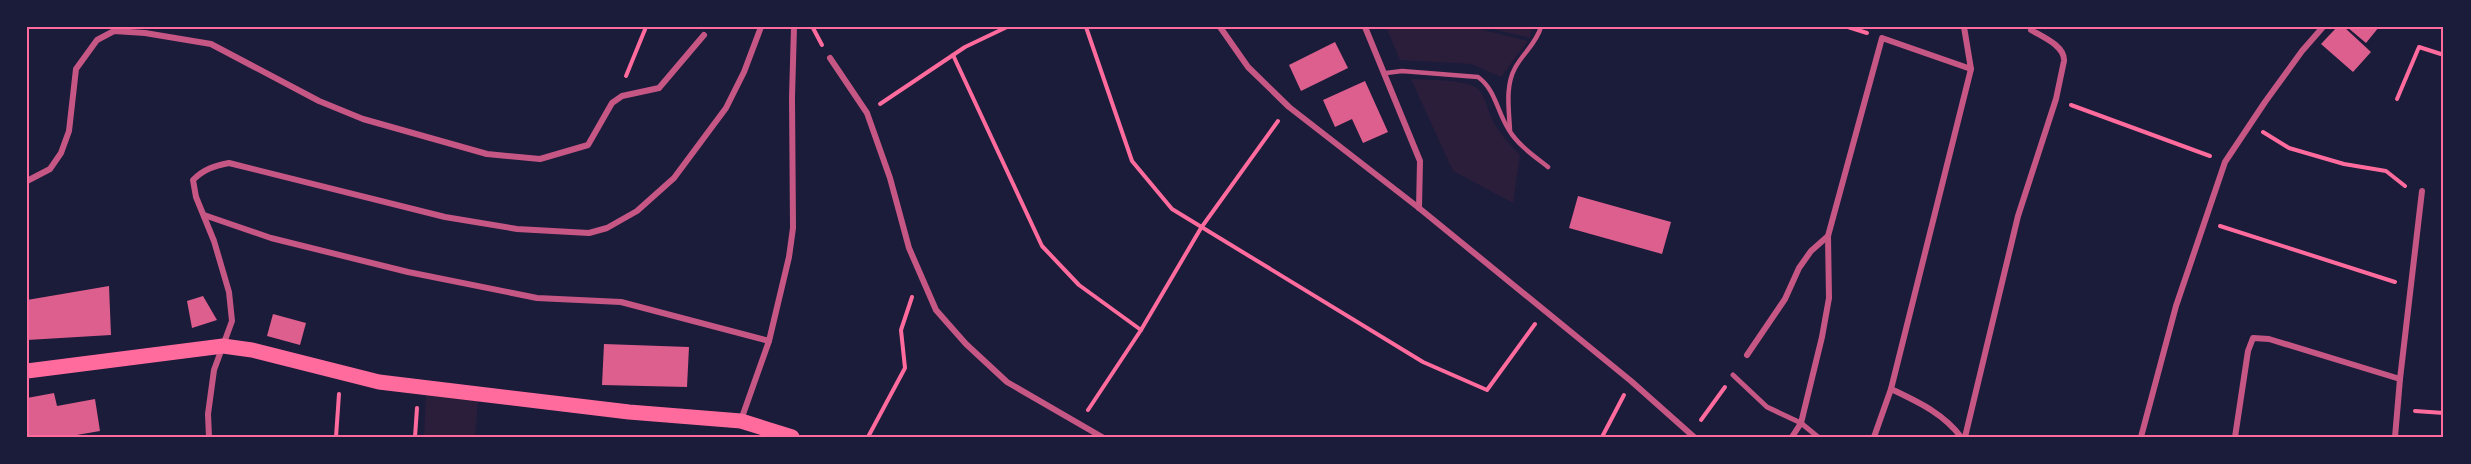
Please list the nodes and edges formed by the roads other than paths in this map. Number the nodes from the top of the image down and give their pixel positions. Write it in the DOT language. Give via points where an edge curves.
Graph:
graph roads {
  1 [pos="761,27"];
  2 [pos="794,27"];
  3 [pos="1220,27"];
  4 [pos="1365,27"];
  5 [pos="1541,27"];
  6 [pos="1964,27"];
  7 [pos="2323,27"];
  8 [pos="2031,30"];
  9 [pos="704,35"];
  10 [pos="830,58"];
  11 [pos="1971,69"];
  12 [pos="1386,73"];
  13 [pos="1510,133"];
  14 [pos="1548,167"];
  15 [pos="27,181"];
  16 [pos="2422,191"];
  17 [pos="1419,208"];
  18 [pos="204,215"];
  19 [pos="1828,236"];
  20 [pos="769,341"];
  21 [pos="223,346"];
  22 [pos="1747,355"];
  23 [pos="27,371"];
  24 [pos="1733,375"];
  25 [pos="2400,379"];
  26 [pos="1891,389"];
  27 [pos="741,421"];
  28 [pos="1801,423"];
  29 [pos="1693,436"];
  30 [pos="209,437"];
  31 [pos="792,437"];
  32 [pos="1102,437"];
  33 [pos="1792,437"];
  34 [pos="1818,437"];
  35 [pos="1874,437"];
  36 [pos="1963,437"];
  37 [pos="2141,437"];
  38 [pos="2235,437"];
  39 [pos="2395,437"];
  1 -- 18 [label="street" via="726,108 674,178 637,211 607,228 589,233 561,233 445,217 229,163 212,166 193,180"];
  2 -- 20 [label="street" via="793,228"];
  3 -- 17 [label="street" via="1248,67 1289,106"];
  4 -- 12 [label="street"];
  5 -- 13 [label="lane" via="1510,81"];
  6 -- 11 [label="street"];
  7 -- 37 [label="street" via="2224,162 2176,306"];
  8 -- 36 [label="street" via="2065,56 2056,99 2018,216"];
  9 -- 15 [label="street" via="659,88 622,96 612,103 588,144 540,159 487,154 363,118 319,101 211,44 114,32 97,40 76,69 69,131 61,153 50,169"];
  10 -- 32 [label="street" via="867,113 909,248 936,310 1007,382"];
  11 -- 19 [label="street" via="1882,38"];
  11 -- 26 [label="street"];
  12 -- 13 [label="lane" via="1478,77 1486,82"];
  12 -- 17 [label="street" via="1420,161"];
  13 -- 14 [label="lane"];
  16 -- 25 [label="street"];
  17 -- 29 [label="street"];
  18 -- 20 [label="street" via="271,238 408,272 537,298 621,302"];
  18 -- 21 [label="street" via="229,292 232,321"];
  19 -- 22 [label="street" via="1805,260 1785,299"];
  19 -- 28 [label="street" via="1829,298"];
  20 -- 27 [label="street"];
  21 -- 23 [label="main road"];
  21 -- 27 [label="main road" via="379,382 629,412"];
  21 -- 30 [label="street" via="214,370"];
  24 -- 28 [label="street" via="1767,407"];
  25 -- 38 [label="street" via="2269,339 2253,338"];
  25 -- 39 [label="street"];
  26 -- 35 [label="street"];
  26 -- 36 [label="street" via="1937,412"];
  27 -- 31 [label="main road"];
  28 -- 33 [label="street"];
  28 -- 34 [label="street"];
}
